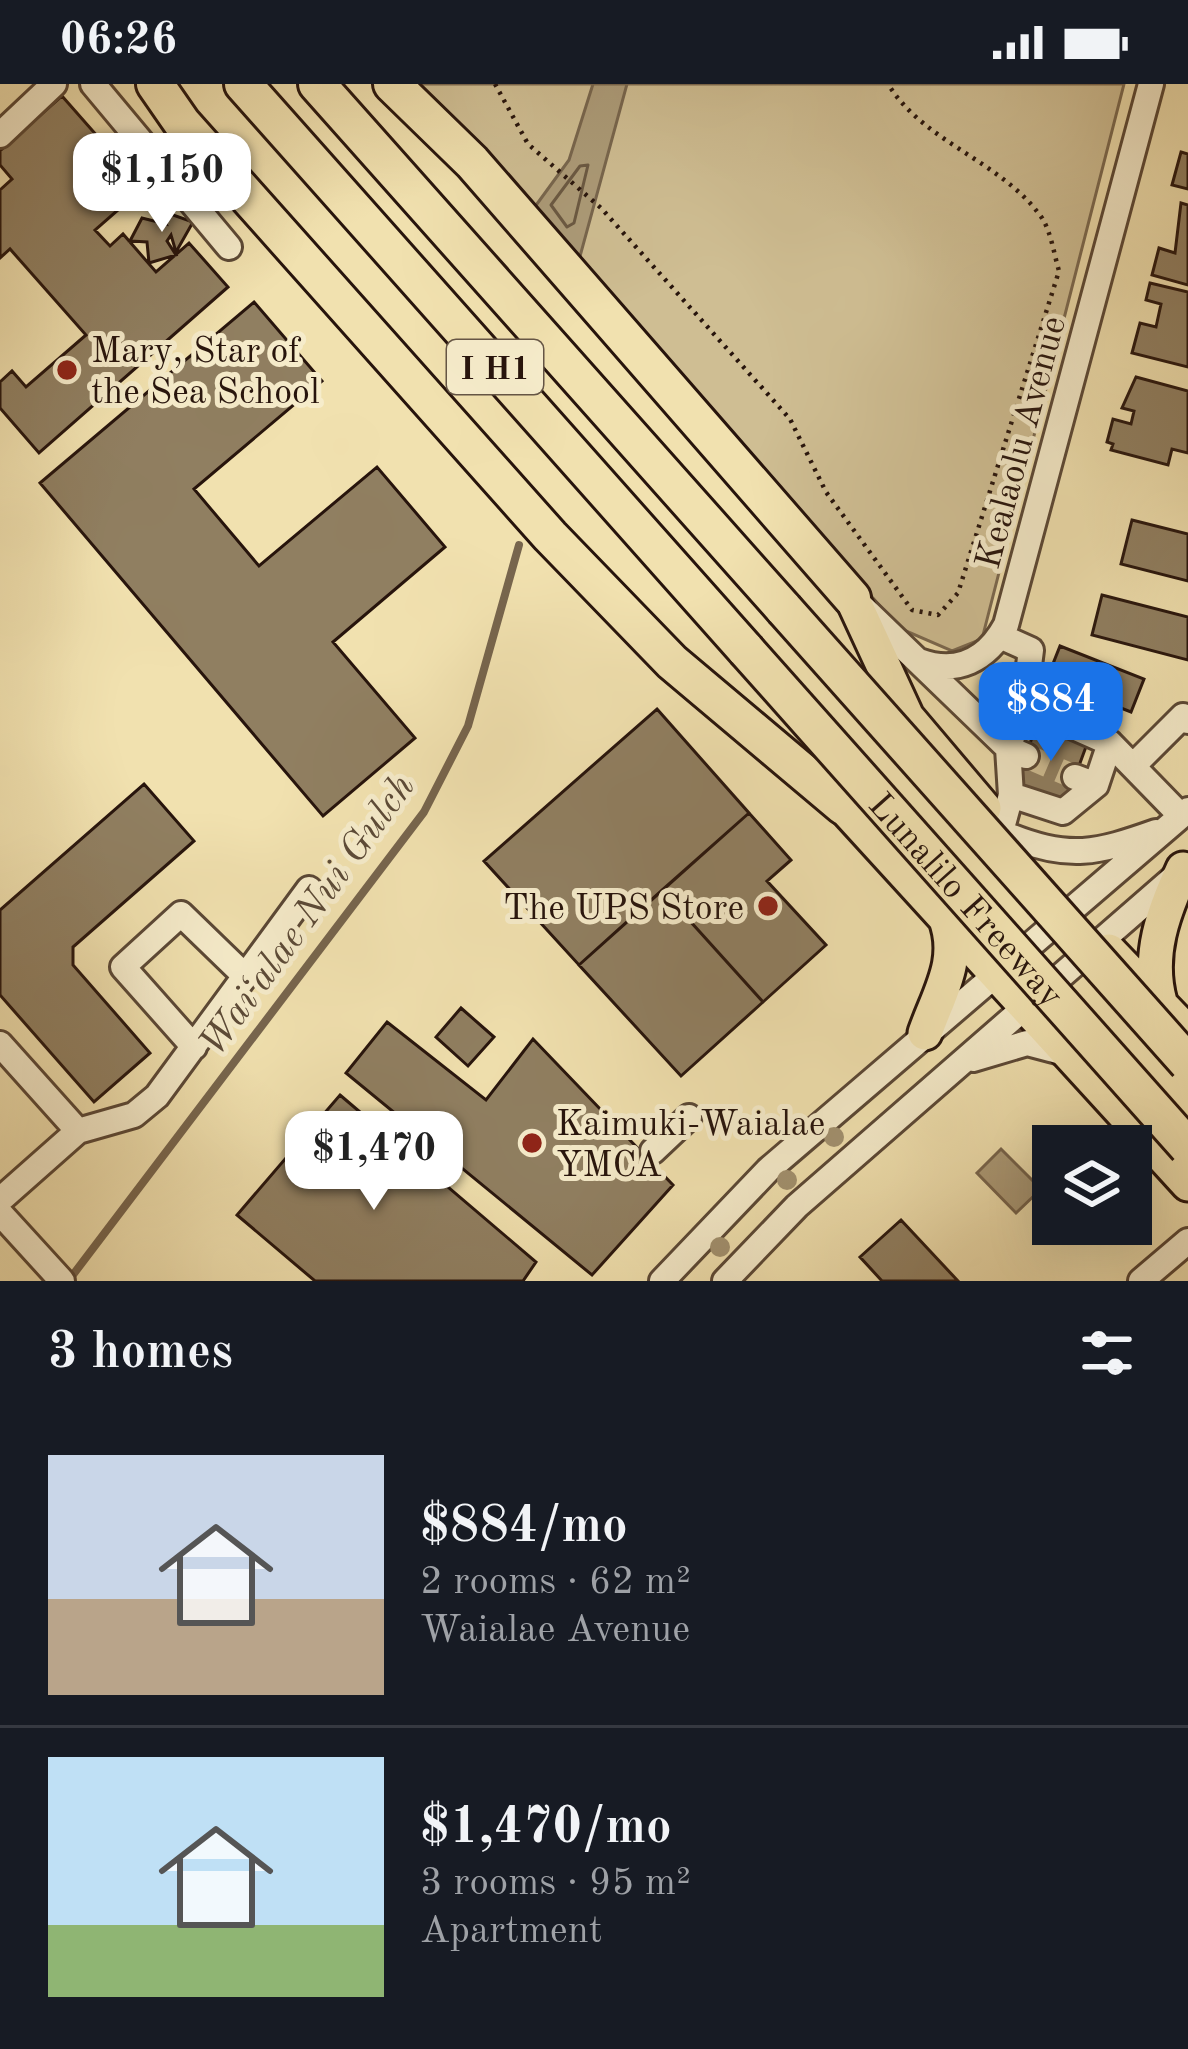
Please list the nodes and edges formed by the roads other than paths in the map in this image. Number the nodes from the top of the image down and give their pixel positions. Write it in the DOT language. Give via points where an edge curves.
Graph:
graph roads {
  1 [pos="54,84"];
  2 [pos="93,84"];
  3 [pos="155,84"];
  4 [pos="244,84"];
  5 [pos="316,84"];
  6 [pos="392,84"];
  7 [pos="1150,84"];
  8 [pos="0,136"];
  9 [pos="229,247"];
  10 [pos="852,598"];
  11 [pos="1000,636"];
  12 [pos="919,661"];
  13 [pos="1024,706"];
  14 [pos="1188,721"];
  15 [pos="1110,743"];
  16 [pos="1017,752"];
  17 [pos="1133,766"];
  18 [pos="1011,795"];
  19 [pos="843,806"];
  20 [pos="1180,818"];
  21 [pos="1006,832"];
  22 [pos="1186,867"];
  23 [pos="309,889"];
  24 [pos="1074,911"];
  25 [pos="945,915"];
  26 [pos="1101,941"];
  27 [pos="997,971"];
  28 [pos="245,976"];
  29 [pos="1160,1002"];
  30 [pos="1025,1005"];
  31 [pos="925,1033"];
  32 [pos="1188,1033"];
  33 [pos="0,1045"];
  34 [pos="194,1047"];
  35 [pos="1073,1058"];
  36 [pos="1188,1063"];
  37 [pos="954,1067"];
  38 [pos="689,1117"];
  39 [pos="79,1131"];
  40 [pos="1188,1147"];
  41 [pos="653,1151"];
  42 [pos="1188,1184"];
  43 [pos="0,1200"];
  44 [pos="0,1213"];
  45 [pos="1183,1254"];
  46 [pos="55,1273"];
  47 [pos="662,1281"];
  48 [pos="725,1281"];
  49 [pos="1141,1281"];
  1 -- 8 [label="street"];
  2 -- 9 [label="street"];
  3 -- 19 [label="highway" via="550,536 712,700"];
  4 -- 40 [label="highway, Lunalilo Freeway / I H1, bridge"];
  5 -- 36 [label="highway, Lunalilo Freeway / I H1, bridge"];
  6 -- 10 [label="highway" via="472,162"];
  7 -- 11 [label="street, Kealaolu Avenue"];
  10 -- 12 [label="street"];
  10 -- 21 [label="main road" via="907,717"];
  11 -- 12 [label="street" via="982,656 944,670"];
  11 -- 13 [label="street" via="1031,650"];
  12 -- 16 [label="street"];
  13 -- 15 [label="street"];
  13 -- 16 [label="street"];
  14 -- 17 [label="street" via="1184,716"];
  15 -- 17 [label="street"];
  15 -- 18 [label="street" via="1063,812"];
  16 -- 18 [label="street"];
  17 -- 20 [label="street"];
  18 -- 21 [label="street"];
  19 -- 25 [label="main road"];
  20 -- 21 [label="street" via="1102,852 1051,853"];
  20 -- 24 [label="street"];
  21 -- 24 [label="main road"];
  22 -- 26 [label="street"];
  22 -- 29 [label="main road" via="1158,934"];
  23 -- 28 [label="street"];
  24 -- 26 [label="main road"];
  24 -- 27 [label="street"];
  25 -- 27 [label="main road"];
  25 -- 31 [label="main road" via="954,947 950,971"];
  26 -- 29 [label="main road"];
  26 -- 30 [label="street"];
  27 -- 30 [label="main road"];
  27 -- 31 [label="street"];
  28 -- 34 [label="street"];
  28 -- 34 [label="street" via="181,914 124,968"];
  29 -- 32 [label="main road"];
  30 -- 35 [label="main road"];
  30 -- 37 [label="street"];
  31 -- 47 [label="street" via="726,1208"];
  33 -- 39 [label="street"];
  34 -- 39 [label="street" via="134,1115"];
  35 -- 37 [label="street" via="1027,1043"];
  35 -- 42 [label="main road"];
  37 -- 48 [label="street"];
  38 -- 41 [label="street"];
  39 -- 43 [label="street"];
  44 -- 46 [label="street"];
  45 -- 49 [label="street"];
}
